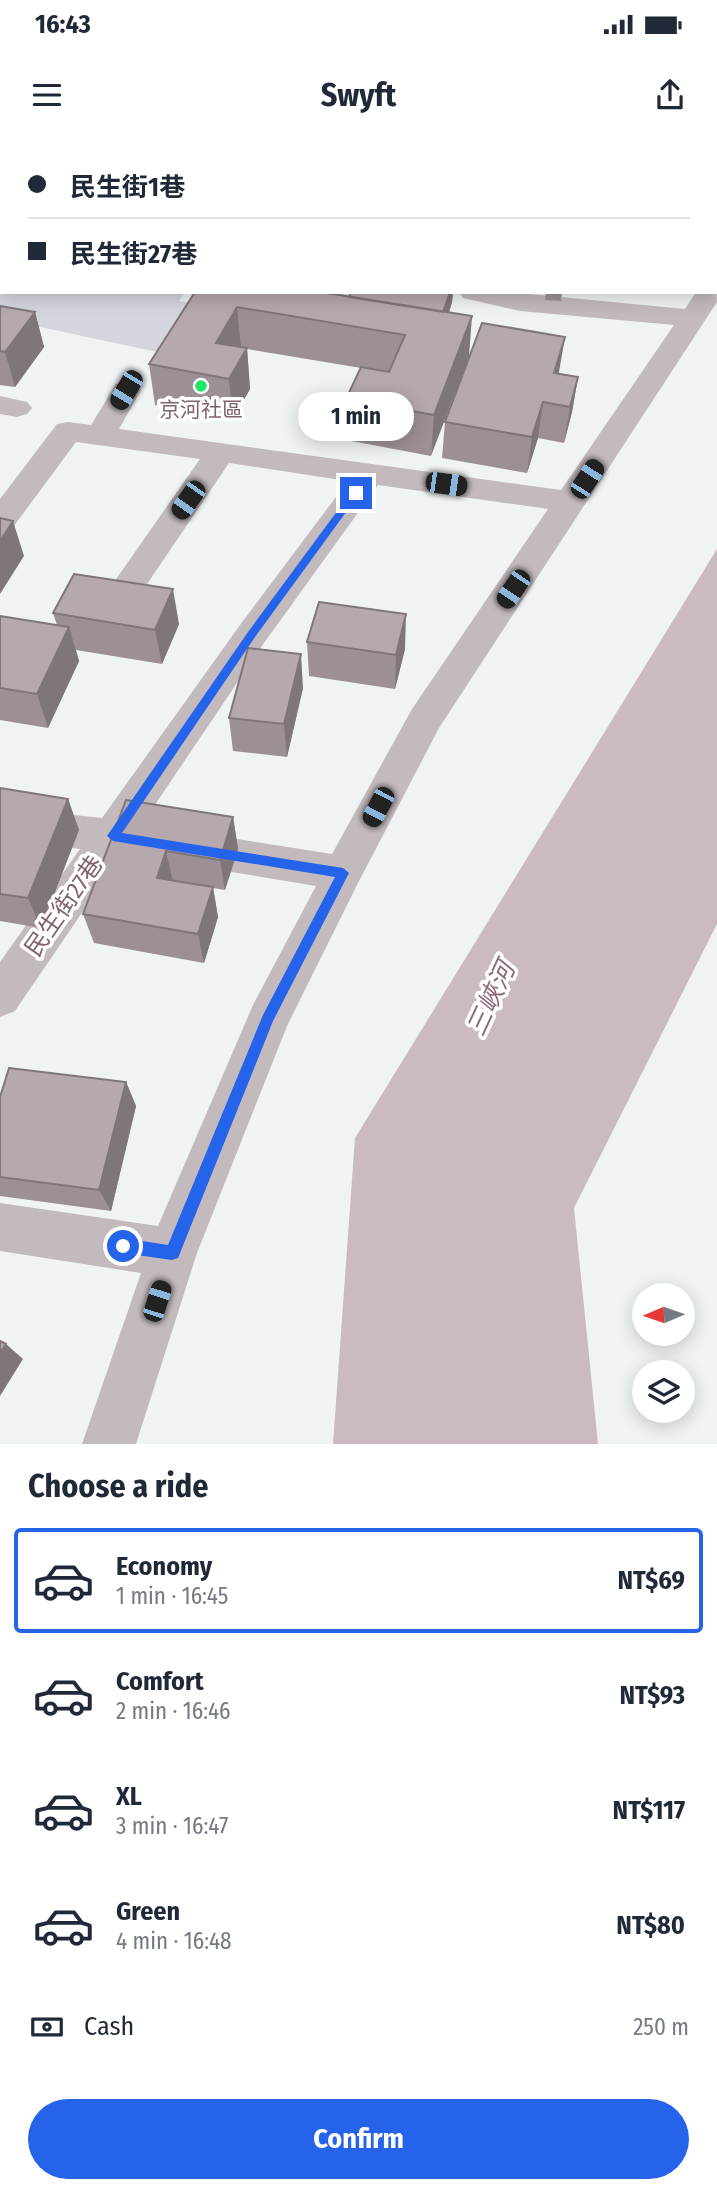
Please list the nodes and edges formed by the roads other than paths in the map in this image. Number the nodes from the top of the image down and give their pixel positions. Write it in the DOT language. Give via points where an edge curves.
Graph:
graph roads {
  1 [pos="481,294"];
  2 [pos="706,294"];
  3 [pos="677,308"];
  4 [pos="126,390"];
  5 [pos="100,436"];
  6 [pos="220,454"];
  7 [pos="370,472"];
  8 [pos="572,502"];
  9 [pos="5,507"];
  10 [pos="108,615"];
  11 [pos="0,823"];
  12 [pos="113,836"];
  13 [pos="343,873"];
  14 [pos="0,997"];
  15 [pos="0,1227"];
  16 [pos="172,1253"];
  17 [pos="109,1444"];
  1 -- 3 [label="street" via="520,303"];
  2 -- 3 [label="street"];
  3 -- 8 [label="street"];
  4 -- 5 [label="street"];
  5 -- 6 [label="street"];
  5 -- 9 [label="street" via="68,431"];
  6 -- 7 [label="street"];
  6 -- 10 [label="street"];
  7 -- 8 [label="street"];
  7 -- 12 [label="street, 民生街27巷"];
  8 -- 13 [label="street" via="425,719"];
  11 -- 12 [label="street"];
  12 -- 13 [label="street"];
  12 -- 14 [label="street, 民生街27巷"];
  13 -- 16 [label="street" via="268,1019"];
  15 -- 16 [label="street"];
  16 -- 17 [label="street"];
}
